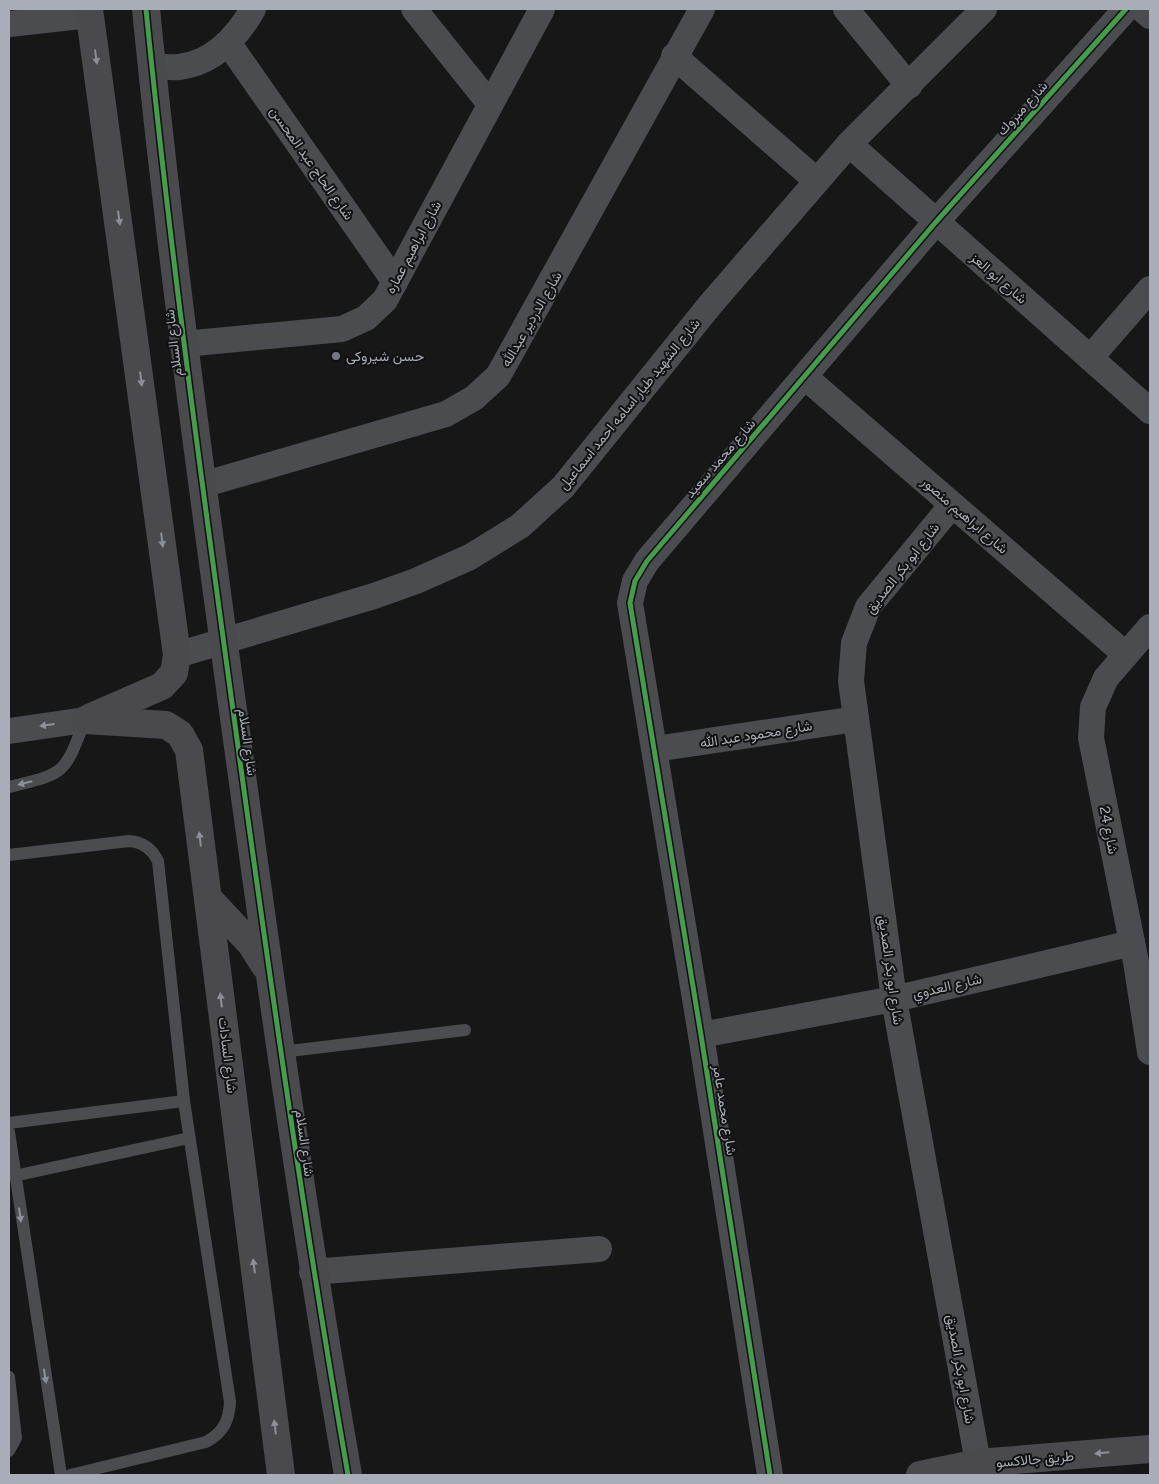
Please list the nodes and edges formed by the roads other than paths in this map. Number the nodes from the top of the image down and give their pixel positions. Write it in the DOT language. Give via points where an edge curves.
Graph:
graph roads {
  1 [pos="146,9"];
  2 [pos="253,9"];
  3 [pos="414,9"];
  4 [pos="542,9"];
  5 [pos="702,9"];
  6 [pos="846,9"];
  7 [pos="984,9"];
  8 [pos="1126,9"];
  9 [pos="1142,9"];
  10 [pos="90,12"];
  11 [pos="1150,16"];
  12 [pos="9,24"];
  13 [pos="229,44"];
  14 [pos="674,56"];
  15 [pos="152,66"];
  16 [pos="909,86"];
  17 [pos="490,104"];
  18 [pos="849,144"];
  19 [pos="817,181"];
  20 [pos="936,223"];
  21 [pos="395,282"];
  22 [pos="1150,290"];
  23 [pos="184,344"];
  24 [pos="1090,358"];
  25 [pos="805,377"];
  26 [pos="1150,411"];
  27 [pos="202,485"];
  28 [pos="952,505"];
  29 [pos="1150,627"];
  30 [pos="223,642"];
  31 [pos="1125,654"];
  32 [pos="177,655"];
  33 [pos="856,719"];
  34 [pos="85,720"];
  35 [pos="9,731"];
  36 [pos="656,749"];
  37 [pos="9,787"];
  38 [pos="9,855"];
  39 [pos="208,898"];
  40 [pos="1132,944"];
  41 [pos="269,971"];
  42 [pos="1144,975"];
  43 [pos="894,998"];
  44 [pos="465,1030"];
  45 [pos="702,1035"];
  46 [pos="281,1052"];
  47 [pos="1150,1052"];
  48 [pos="184,1102"];
  49 [pos="9,1123"];
  50 [pos="9,1132"];
  51 [pos="189,1138"];
  52 [pos="14,1176"];
  53 [pos="599,1249"];
  54 [pos="312,1272"];
  55 [pos="9,1377"];
  56 [pos="1150,1449"];
  57 [pos="9,1451"];
  58 [pos="978,1463"];
  59 [pos="61,1475"];
  60 [pos="70,1475"];
  61 [pos="281,1475"];
  62 [pos="348,1475"];
  63 [pos="770,1475"];
  64 [pos="920,1475"];
  1 -- 15 [label="street, شارع السلام"];
  2 -- 13 [label="street"];
  3 -- 17 [label="street"];
  4 -- 17 [label="street, شارع ابراهيم عماره"];
  5 -- 14 [label="street, شارع الدردير عبدالله"];
  6 -- 16 [label="street"];
  7 -- 16 [label="street, شارع الشهيد طيار اسامه احمد اسماعيل"];
  8 -- 20 [label="street, شارع مبروك"];
  9 -- 11 [label="street"];
  10 -- 12 [label="street"];
  10 -- 32 [label="street, one-way"];
  13 -- 15 [label="street" via="206,60 179,67"];
  13 -- 21 [label="street, شارع الحاج عبد المحسن"];
  14 -- 19 [label="street"];
  14 -- 27 [label="street, شارع الدردير عبدالله" via="516,349 498,376 474,398 446,414"];
  15 -- 23 [label="street, شارع السلام"];
  16 -- 18 [label="street, شارع الشهيد طيار اسامه احمد اسماعيل"];
  17 -- 21 [label="street, شارع ابراهيم عماره"];
  18 -- 19 [label="street, شارع الشهيد طيار اسامه احمد اسماعيل"];
  18 -- 20 [label="street, شارع ابو العز"];
  19 -- 30 [label="street, شارع الشهيد طيار اسامه احمد اسماعيل" via="710,305 564,487 520,526 470,557 416,581"];
  20 -- 24 [label="street, شارع ابو العز"];
  20 -- 25 [label="street, شارع محمد سعيد"];
  21 -- 23 [label="street, شارع ابراهيم عماره" via="386,300 366,318 342,329"];
  22 -- 24 [label="street"];
  23 -- 27 [label="street, شارع السلام"];
  24 -- 26 [label="street, شارع ابو العز"];
  25 -- 28 [label="street, شارع ابراهيم منصور"];
  25 -- 36 [label="street, شارع محمد سعيد" via="647,561 636,581 630,603"];
  27 -- 30 [label="street, شارع السلام"];
  28 -- 31 [label="street, شارع ابراهيم منصور"];
  28 -- 33 [label="street, شارع ابو بكر الصديق" via="868,608 854,643 851,681"];
  29 -- 31 [label="street, شارع 24"];
  30 -- 32 [label="street, شارع الشهيد طيار اسامه احمد اسماعيل"];
  30 -- 41 [label="street, شارع السلام"];
  31 -- 40 [label="street, شارع 24" via="1106,678 1093,707 1091,738"];
  32 -- 34 [label="street" via="174,673 162,686"];
  33 -- 36 [label="street, شارع محمود عبد الله"];
  33 -- 43 [label="street, شارع ابو بكر الصديق"];
  34 -- 35 [label="street, one-way"];
  34 -- 37 [label="lane, one-way" via="69,760 62,768 46,778"];
  39 -- 34 [label="street, شارع السادات, one-way" via="189,750 185,741 173,728 157,723"];
  36 -- 45 [label="street, شارع محمد عامر"];
  38 -- 48 [label="lane" via="130,841 144,845 155,855"];
  39 -- 41 [label="street" via="252,944"];
  61 -- 39 [label="street, شارع السادات, one-way"];
  40 -- 42 [label="street, شارع 24"];
  40 -- 43 [label="street, شارع العدوي"];
  41 -- 46 [label="street, شارع السلام"];
  42 -- 47 [label="street, شارع 24"];
  43 -- 45 [label="street, شارع العدوي"];
  43 -- 58 [label="street, شارع ابو بكر الصديق"];
  44 -- 46 [label="lane"];
  45 -- 63 [label="street, شارع محمد عامر"];
  46 -- 54 [label="street, شارع السلام"];
  48 -- 49 [label="lane"];
  48 -- 51 [label="lane"];
  50 -- 52 [label="lane"];
  51 -- 52 [label="lane"];
  51 -- 60 [label="lane" via="230,1402 227,1422 215,1437 206,1442"];
  52 -- 59 [label="lane, one-way"];
  53 -- 54 [label="street"];
  54 -- 62 [label="street, شارع السلام"];
  55 -- 57 [label="lane" via="16,1427 16,1438"];
  56 -- 58 [label="street, طريق جالاكسو, one-way"];
  58 -- 64 [label="street, طريق جالاكسو"];
}
